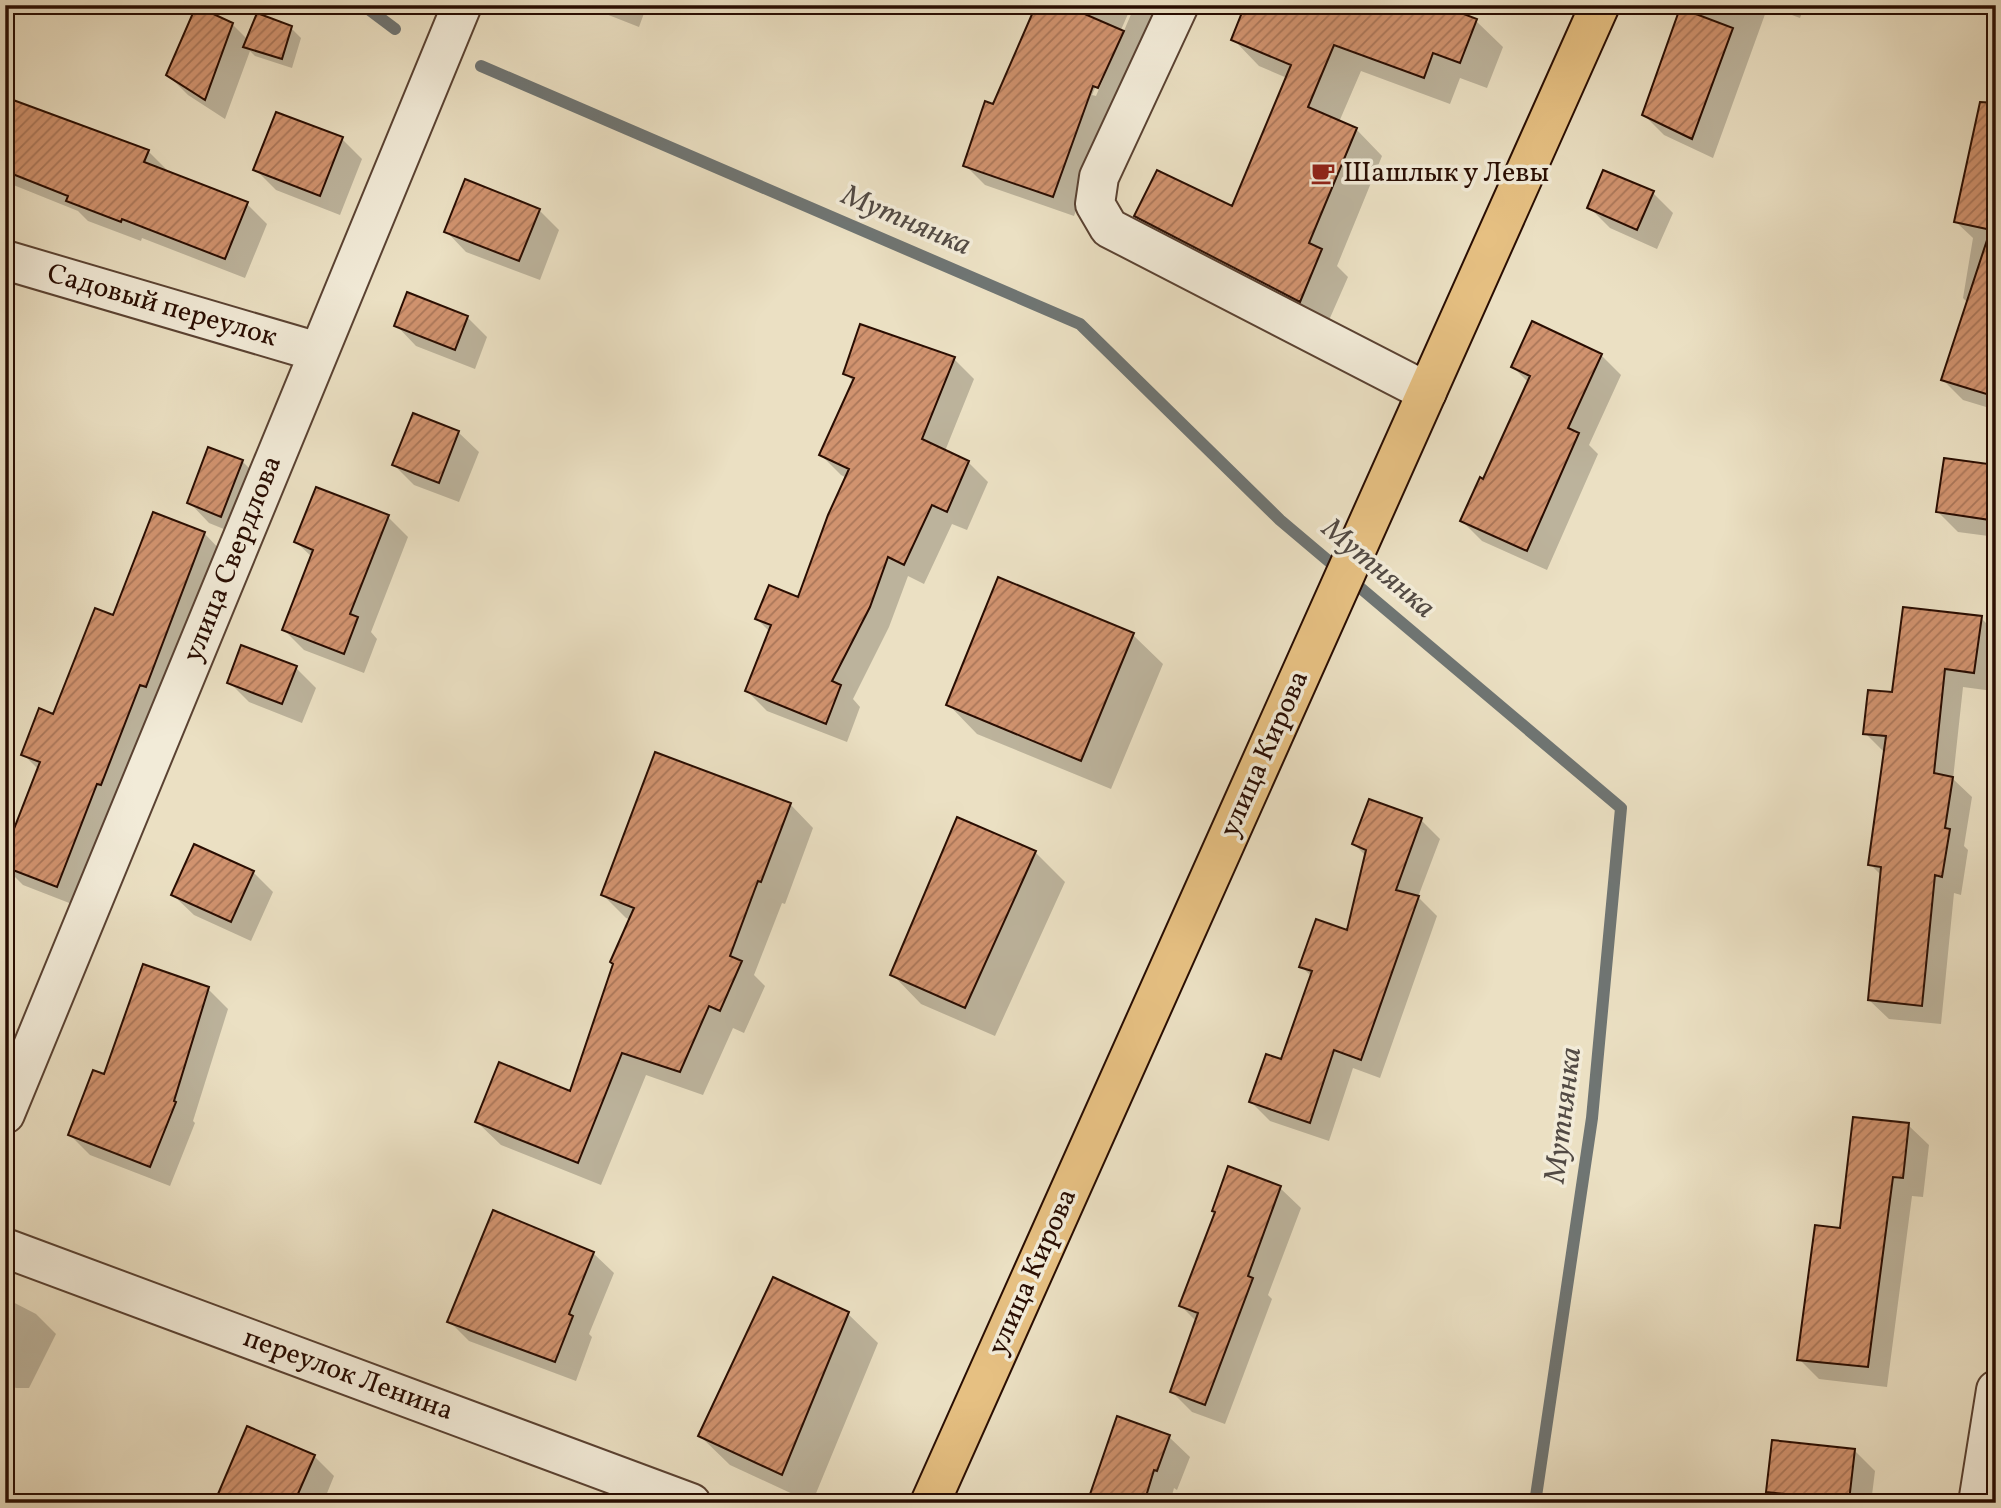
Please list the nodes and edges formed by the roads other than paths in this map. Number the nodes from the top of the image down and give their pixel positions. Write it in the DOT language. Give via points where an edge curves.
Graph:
graph roads {
  1 [pos="462,5"];
  2 [pos="1180,5"];
  3 [pos="1600,5"];
  4 [pos="5,260"];
  5 [pos="318,352"];
  6 [pos="1427,392"];
  7 [pos="5,1114"];
  8 [pos="5,1248"];
  9 [pos="1996,1390"];
  10 [pos="691,1503"];
  11 [pos="930,1503"];
  12 [pos="1978,1503"];
  1 -- 5 [label="street, улица Свердлова"];
  2 -- 6 [label="street" via="1099,177 1096,204 1109,228"];
  3 -- 6 [label="main road, улица Кирова"];
  4 -- 5 [label="street, Садовый переулок"];
  5 -- 7 [label="street, улица Свердлова"];
  6 -- 11 [label="main road, улица Кирова"];
  8 -- 10 [label="street, переулок Ленина"];
  9 -- 12 [label="street"];
}
